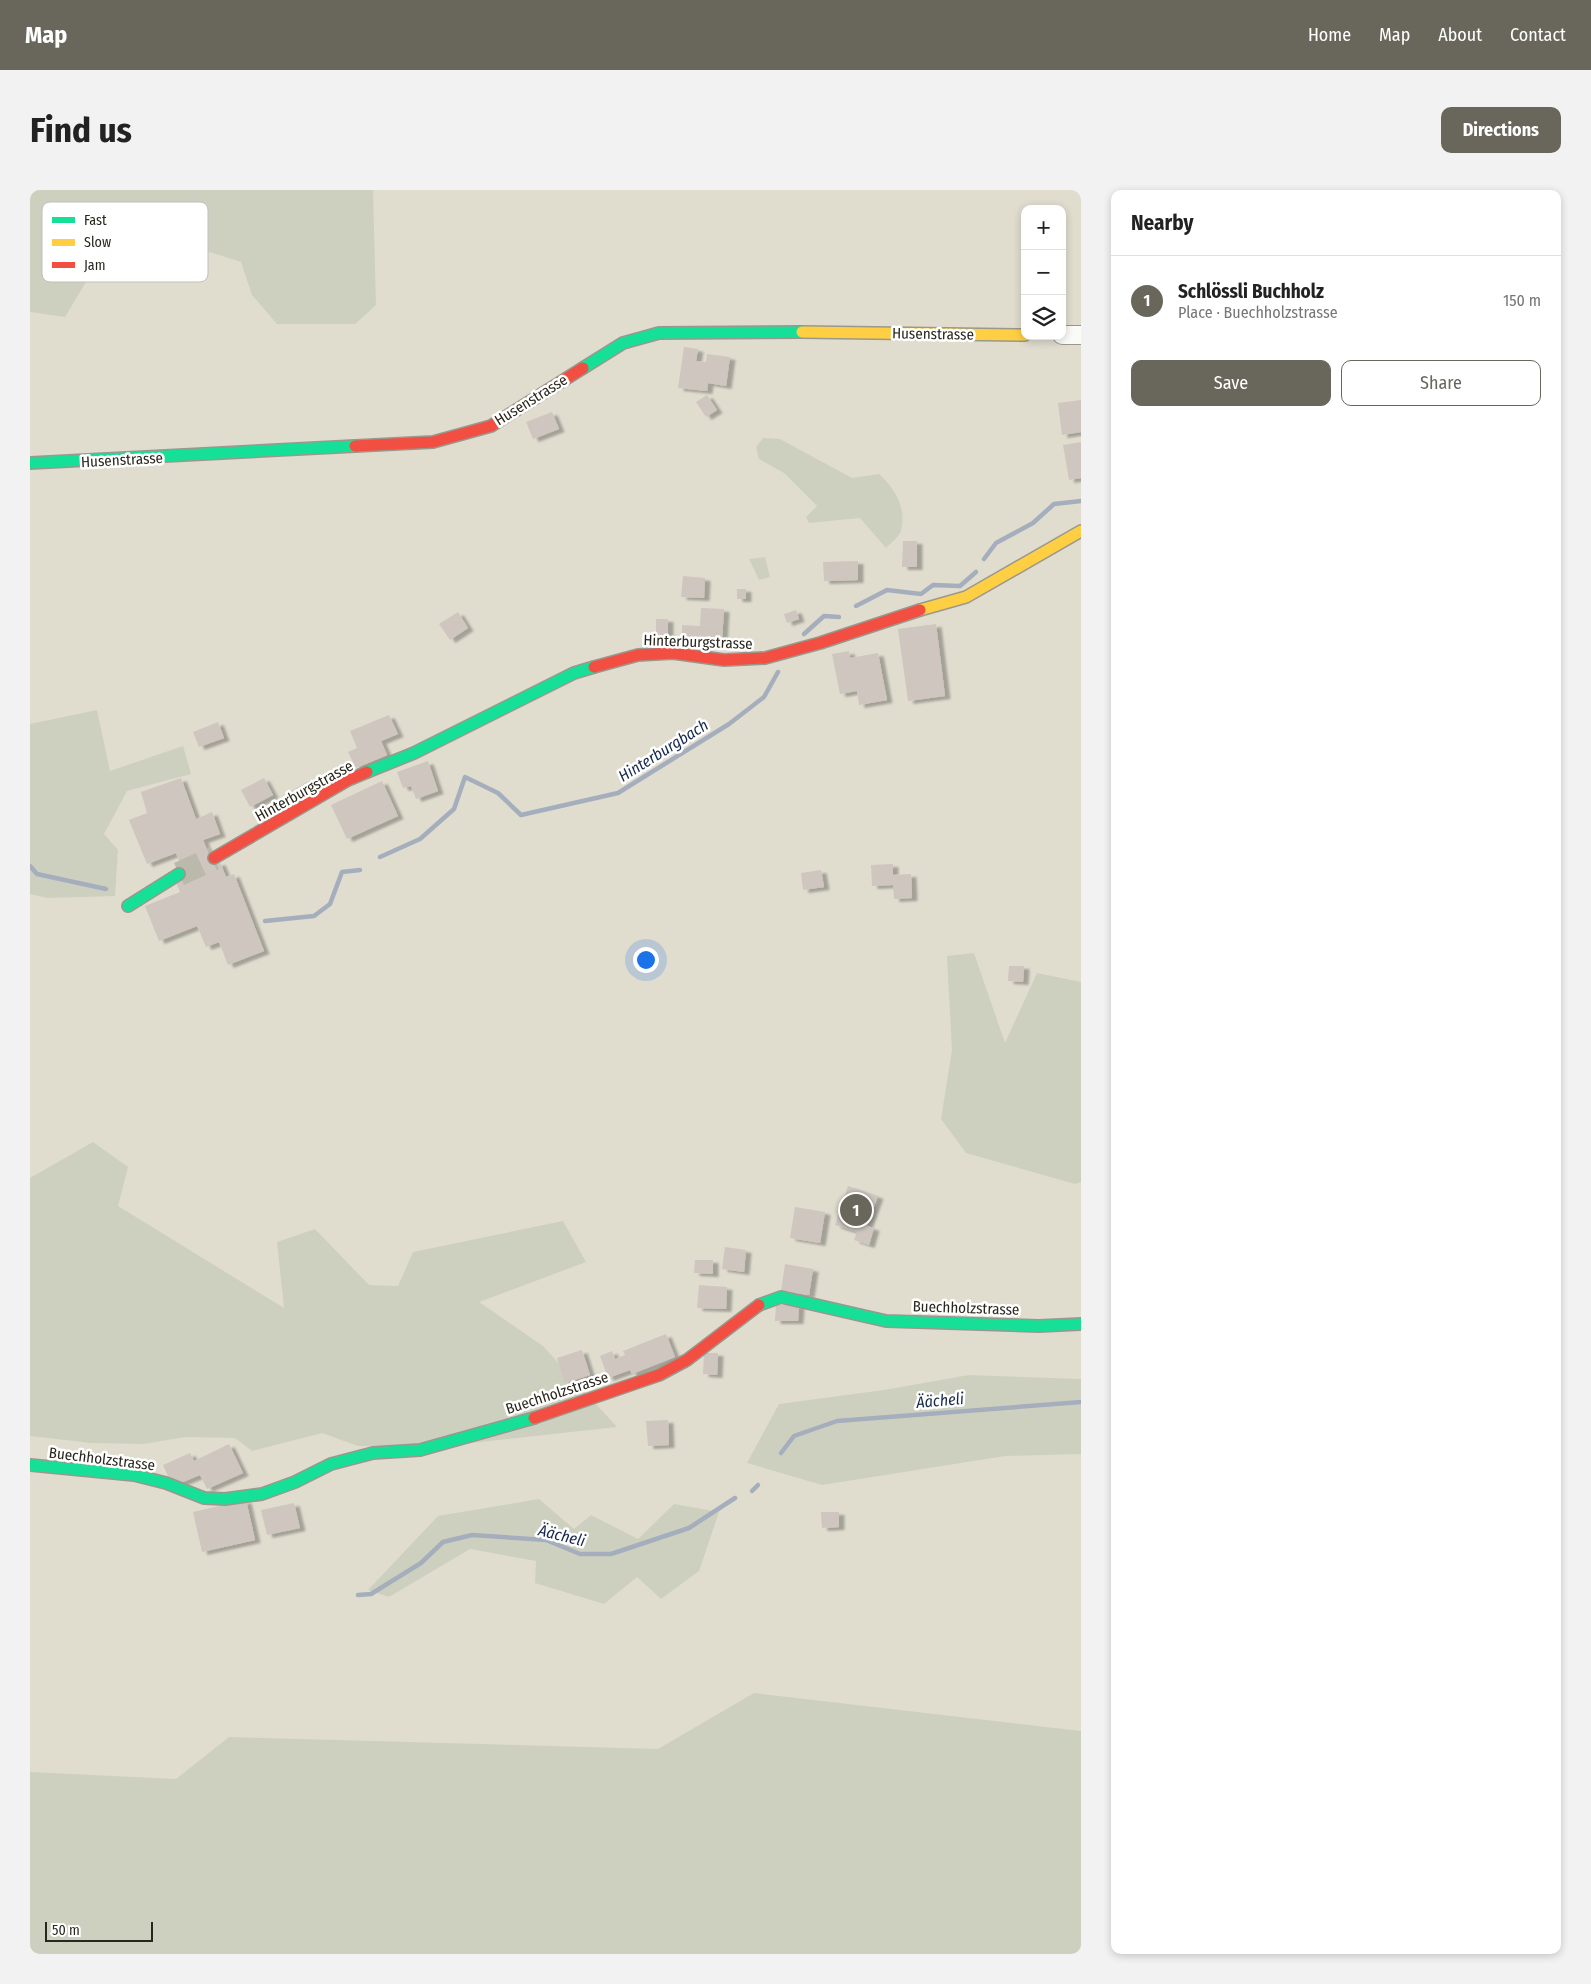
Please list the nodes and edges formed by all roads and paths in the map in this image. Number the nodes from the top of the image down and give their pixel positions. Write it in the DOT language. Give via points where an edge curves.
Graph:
graph roads {
  1 [pos="1021,335"];
  2 [pos="1066,335"];
  3 [pos="1081,335"];
  4 [pos="30,463"];
  5 [pos="1081,531"];
  6 [pos="214,858"];
  7 [pos="179,874"];
  8 [pos="128,906"];
  9 [pos="1081,1324"];
  10 [pos="30,1465"];
  1 -- 4 [label="street, Husenstrasse" via="659,333 623,343 491,426 433,442"];
  2 -- 3 [label="street"];
  5 -- 6 [label="street, Hinterburgstrasse" via="966,597 765,658 731,661 673,654 638,655 574,673 414,753 348,780"];
  7 -- 8 [label="street"];
  9 -- 10 [label="street, Buechholzstrasse" via="1039,1326 886,1321 782,1297 755,1307 687,1360 659,1376 554,1412 420,1450 373,1453 331,1464 262,1494 204,1498 134,1475"];
}
